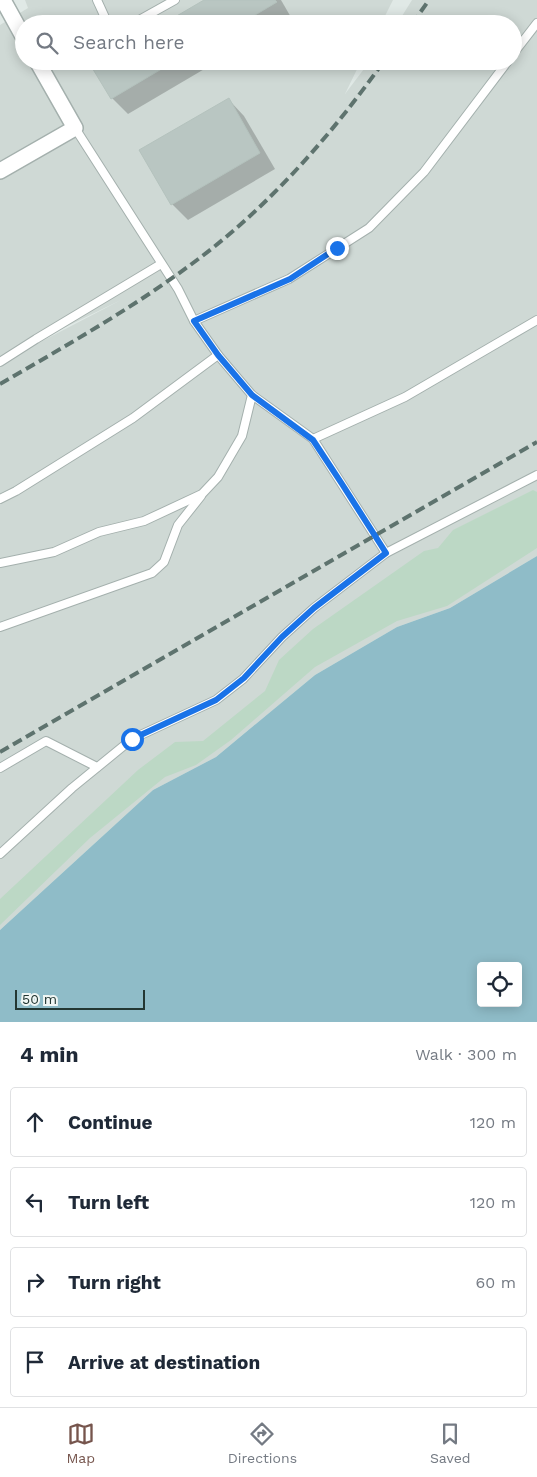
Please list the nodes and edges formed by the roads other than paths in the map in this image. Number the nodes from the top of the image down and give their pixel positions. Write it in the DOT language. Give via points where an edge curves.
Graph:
graph roads {
  1 [pos="3,0"];
  2 [pos="97,0"];
  3 [pos="175,0"];
  4 [pos="104,15"];
  5 [pos="148,15"];
  6 [pos="15,22"];
  7 [pos="537,23"];
  8 [pos="522,42"];
  9 [pos="42,70"];
  10 [pos="501,70"];
  11 [pos="75,128"];
  12 [pos="0,171"];
  13 [pos="161,264"];
  14 [pos="537,320"];
  15 [pos="194,321"];
  16 [pos="218,355"];
  17 [pos="0,362"];
  18 [pos="252,395"];
  19 [pos="313,440"];
  20 [pos="537,475"];
  21 [pos="202,494"];
  22 [pos="0,498"];
  23 [pos="386,553"];
  24 [pos="0,564"];
  25 [pos="2,626"];
  26 [pos="0,633"];
  27 [pos="0,768"];
  28 [pos="96,768"];
  29 [pos="0,854"];
  1 -- 6 [label="street"];
  2 -- 4 [label="lane"];
  3 -- 5 [label="lane"];
  7 -- 8 [label="lane"];
  9 -- 11 [label="street"];
  10 -- 15 [label="lane" via="424,172 369,228 290,279"];
  11 -- 12 [label="street"];
  11 -- 13 [label="lane"];
  13 -- 15 [label="lane"];
  13 -- 17 [label="lane"];
  14 -- 19 [label="lane" via="405,397"];
  15 -- 16 [label="lane"];
  16 -- 18 [label="lane"];
  16 -- 22 [label="lane" via="133,418"];
  18 -- 19 [label="lane"];
  18 -- 21 [label="lane" via="242,436 218,477"];
  19 -- 23 [label="lane"];
  20 -- 23 [label="lane"];
  21 -- 24 [label="lane" via="144,521 99,532 54,552"];
  21 -- 25 [label="lane" via="178,525 164,562 152,573"];
  23 -- 28 [label="lane" via="314,608 244,678 216,700 132,739"];
  25 -- 26 [label="lane"];
  27 -- 28 [label="lane" via="46,741"];
  28 -- 29 [label="lane"];
}
